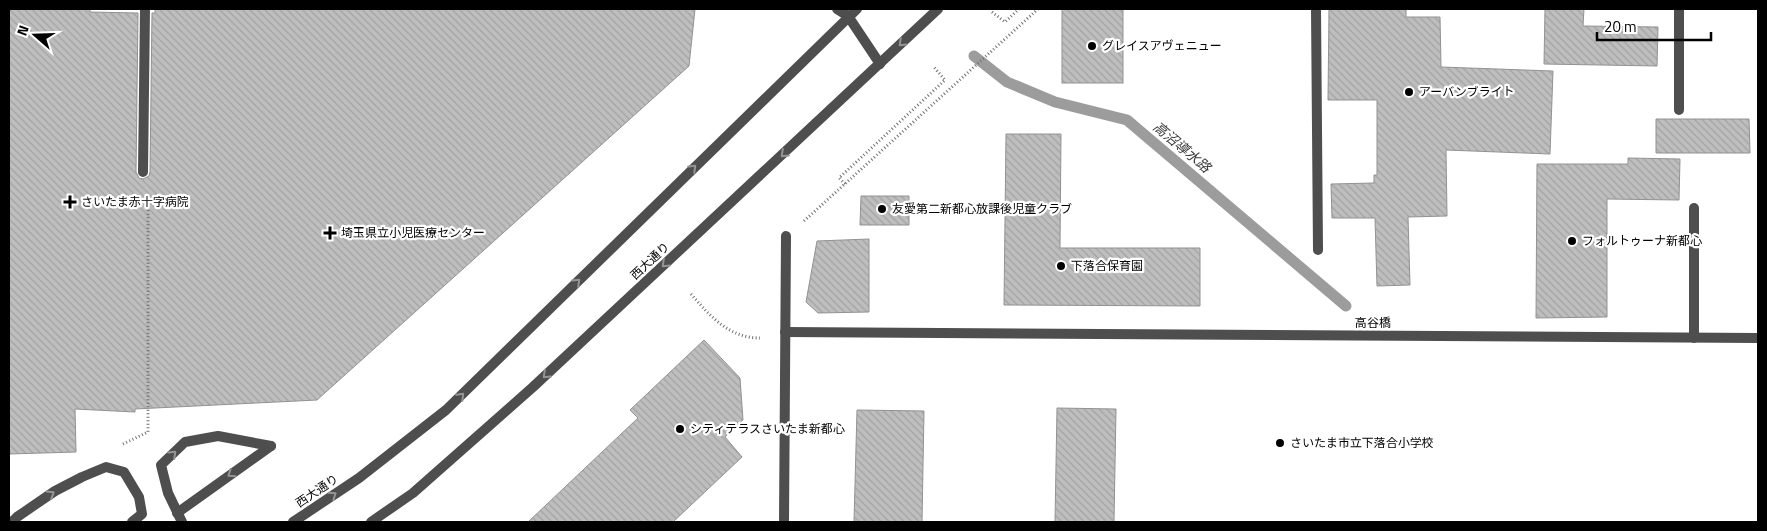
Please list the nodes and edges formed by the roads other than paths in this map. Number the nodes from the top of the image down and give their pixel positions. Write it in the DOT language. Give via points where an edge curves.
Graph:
graph roads {
  1 [pos="145,9"];
  2 [pos="837,9"];
  3 [pos="857,9"];
  4 [pos="938,9"];
  5 [pos="1316,9"];
  6 [pos="1680,9"];
  7 [pos="848,12"];
  8 [pos="880,64"];
  9 [pos="1679,110"];
  10 [pos="143,172"];
  11 [pos="1694,208"];
  12 [pos="786,236"];
  13 [pos="1318,250"];
  14 [pos="785,332"];
  15 [pos="1694,338"];
  16 [pos="1758,338"];
  17 [pos="177,513"];
  18 [pos="12,522"];
  19 [pos="132,522"];
  20 [pos="182,522"];
  21 [pos="293,522"];
  22 [pos="371,522"];
  23 [pos="784,522"];
  1 -- 10 [label="street"];
  2 -- 7 [label="street"];
  3 -- 7 [label="street, 西大通り"];
  4 -- 8 [label="street, 西大通り, one-way"];
  5 -- 13 [label="street"];
  6 -- 9 [label="street"];
  7 -- 8 [label="street"];
  21 -- 7 [label="street, 西大通り, one-way" via="359,478 446,410"];
  8 -- 22 [label="street, 西大通り, one-way" via="533,387 414,493"];
  11 -- 15 [label="street"];
  12 -- 14 [label="street"];
  14 -- 15 [label="street, 高谷橋"];
  14 -- 23 [label="street"];
  15 -- 16 [label="street, 高谷橋"];
  17 -- 17 [label="street, one-way" via="161,464 185,442 218,436 272,446"];
  17 -- 20 [label="street"];
  18 -- 19 [label="street, one-way" via="55,491 106,467 124,472 140,497 142,514"];
}
